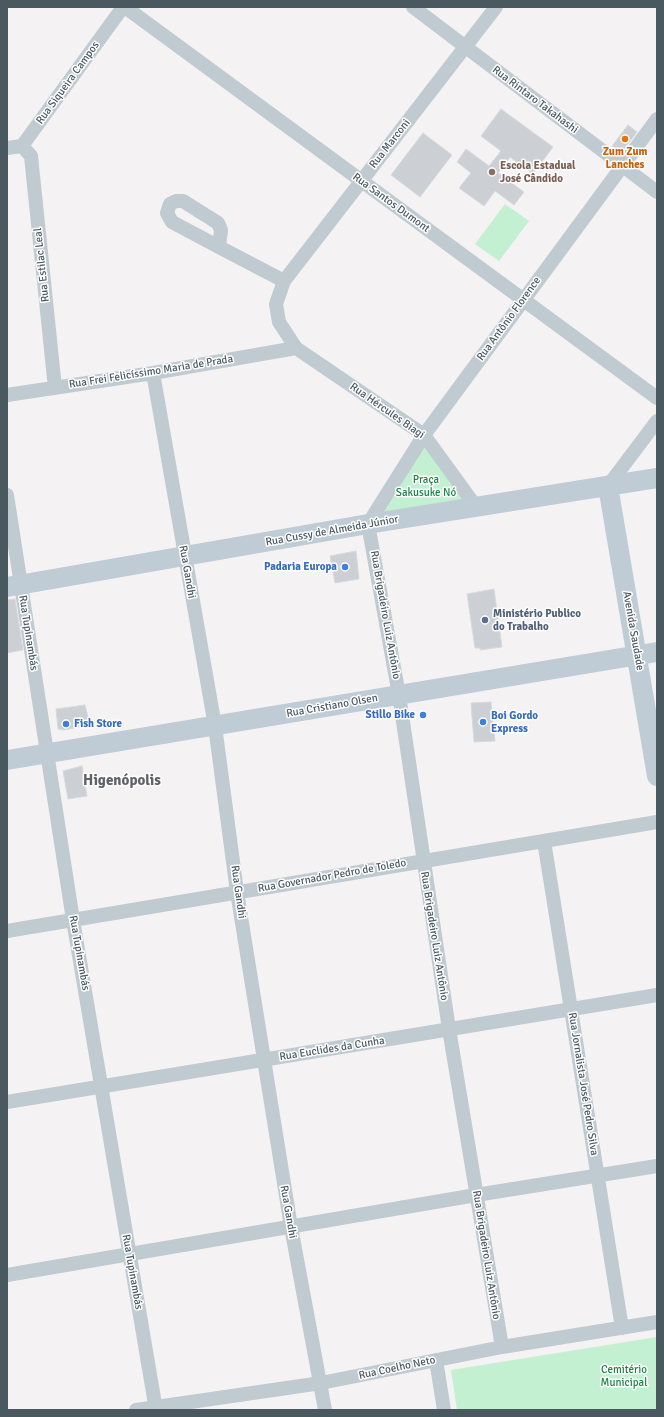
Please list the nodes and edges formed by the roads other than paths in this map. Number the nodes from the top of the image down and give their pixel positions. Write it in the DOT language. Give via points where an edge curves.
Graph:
graph roads {
  1 [pos="124,7"];
  2 [pos="413,7"];
  3 [pos="496,7"];
  4 [pos="465,47"];
  5 [pos="657,120"];
  6 [pos="22,146"];
  7 [pos="7,148"];
  8 [pos="622,166"];
  9 [pos="361,181"];
  10 [pos="657,192"];
  11 [pos="219,247"];
  12 [pos="284,281"];
  13 [pos="523,300"];
  14 [pos="296,348"];
  15 [pos="153,373"];
  16 [pos="54,388"];
  17 [pos="7,395"];
  18 [pos="657,398"];
  19 [pos="657,421"];
  20 [pos="424,435"];
  21 [pos="657,478"];
  22 [pos="608,486"];
  23 [pos="7,495"];
  24 [pos="477,508"];
  25 [pos="368,524"];
  26 [pos="184,556"];
  27 [pos="14,586"];
  28 [pos="657,652"];
  29 [pos="637,656"];
  30 [pos="399,695"];
  31 [pos="215,726"];
  32 [pos="47,753"];
  33 [pos="7,760"];
  34 [pos="657,776"];
  35 [pos="657,822"];
  36 [pos="544,841"];
  37 [pos="422,861"];
  38 [pos="237,892"];
  39 [pos="73,920"];
  40 [pos="7,931"];
  41 [pos="657,995"];
  42 [pos="571,1010"];
  43 [pos="449,1029"];
  44 [pos="264,1060"];
  45 [pos="102,1086"];
  46 [pos="7,1102"];
  47 [pos="657,1166"];
  48 [pos="598,1175"];
  49 [pos="476,1195"];
  50 [pos="290,1227"];
  51 [pos="129,1255"];
  52 [pos="7,1275"];
  53 [pos="657,1322"];
  54 [pos="622,1328"];
  55 [pos="502,1347"];
  56 [pos="436,1360"];
  57 [pos="321,1383"];
  58 [pos="156,1408"];
  59 [pos="136,1410"];
  60 [pos="325,1410"];
  61 [pos="444,1410"];
  1 -- 6 [label="street, Rua Siqueira Campos"];
  1 -- 9 [label="street, Rua Santos Dumont"];
  2 -- 4 [label="street, Rua Rintaro Takahashi"];
  3 -- 4 [label="street, Rua Marconi"];
  4 -- 8 [label="street, Rua Rintaro Takahashi"];
  4 -- 9 [label="street, Rua Marconi"];
  5 -- 8 [label="street, Rua Antônio Florence"];
  6 -- 7 [label="street"];
  6 -- 16 [label="street, Rua Estilac Leal" via="31,156"];
  8 -- 10 [label="street, Rua Rintaro Takahashi"];
  8 -- 13 [label="street, Rua Antônio Florence"];
  9 -- 12 [label="street, Rua Marconi"];
  9 -- 13 [label="street, Rua Santos Dumont"];
  11 -- 12 [label="street"];
  12 -- 14 [label="street, Rua Marconi" via="276,304 279,322"];
  13 -- 18 [label="street, Rua Santos Dumont"];
  13 -- 20 [label="street, Rua Antônio Florence"];
  14 -- 15 [label="street, Rua Frei Felicíssimo Maria de Prada"];
  14 -- 20 [label="street, Rua Hércules Biagi"];
  15 -- 16 [label="street, Rua Frei Felicíssimo Maria de Prada"];
  15 -- 26 [label="street, Rua Gandhi"];
  16 -- 17 [label="street, Rua Frei Felicíssimo Maria de Prada"];
  19 -- 22 [label="street"];
  20 -- 24 [label="street, Rua Hércules Biagi"];
  20 -- 25 [label="street, Rua Antônio Florence"];
  21 -- 22 [label="street, Rua Cussy de Almeida Júnior"];
  22 -- 24 [label="street, Rua Cussy de Almeida Júnior"];
  22 -- 29 [label="street, Avenida Saudade"];
  23 -- 27 [label="street, Rua Tupinambás"];
  24 -- 25 [label="street, Rua Cussy de Almeida Júnior"];
  25 -- 26 [label="street, Rua Cussy de Almeida Júnior"];
  25 -- 30 [label="street, Rua Brigadeiro Luiz Antônio"];
  26 -- 27 [label="street, Rua Cussy de Almeida Júnior"];
  26 -- 31 [label="street, Rua Gandhi"];
  27 -- 32 [label="street, Rua Tupinambás"];
  28 -- 29 [label="street, Rua Cristiano Olsen"];
  29 -- 30 [label="street, Rua Cristiano Olsen"];
  29 -- 34 [label="street, Avenida Saudade"];
  30 -- 31 [label="street, Rua Cristiano Olsen"];
  30 -- 37 [label="street, Rua Brigadeiro Luiz Antônio"];
  31 -- 32 [label="street, Rua Cristiano Olsen"];
  31 -- 38 [label="street, Rua Gandhi"];
  32 -- 33 [label="street, Rua Cristiano Olsen"];
  32 -- 39 [label="street, Rua Tupinambás"];
  35 -- 36 [label="street, Rua Governador Pedro de Toledo"];
  36 -- 37 [label="street, Rua Governador Pedro de Toledo"];
  36 -- 42 [label="street, Rua Jornalista José Pedro Silva"];
  37 -- 38 [label="street, Rua Governador Pedro de Toledo"];
  37 -- 43 [label="street, Rua Brigadeiro Luiz Antônio"];
  38 -- 39 [label="street, Rua Governador Pedro de Toledo"];
  38 -- 44 [label="street, Rua Gandhi"];
  39 -- 40 [label="street, Rua Governador Pedro de Toledo"];
  39 -- 45 [label="street, Rua Tupinambás"];
  41 -- 42 [label="street, Rua Euclides da Cunha"];
  42 -- 43 [label="street, Rua Euclides da Cunha"];
  42 -- 48 [label="street, Rua Jornalista José Pedro Silva"];
  43 -- 44 [label="street, Rua Euclides da Cunha"];
  43 -- 49 [label="street, Rua Brigadeiro Luiz Antônio"];
  44 -- 45 [label="street, Rua Euclides da Cunha"];
  44 -- 50 [label="street, Rua Gandhi"];
  45 -- 46 [label="street, Rua Euclides da Cunha"];
  45 -- 51 [label="street, Rua Tupinambás"];
  47 -- 48 [label="street"];
  48 -- 49 [label="street"];
  48 -- 54 [label="street, Rua Jornalista José Pedro Silva"];
  49 -- 50 [label="street"];
  49 -- 55 [label="street, Rua Brigadeiro Luiz Antônio"];
  50 -- 51 [label="street"];
  50 -- 57 [label="street, Rua Gandhi"];
  51 -- 52 [label="street"];
  51 -- 58 [label="street, Rua Tupinambás"];
  53 -- 54 [label="street, Rua Coelho Neto"];
  54 -- 55 [label="street, Rua Coelho Neto"];
  55 -- 56 [label="street, Rua Coelho Neto"];
  56 -- 57 [label="street, Rua Coelho Neto"];
  56 -- 61 [label="street"];
  57 -- 58 [label="street, Rua Coelho Neto"];
  57 -- 60 [label="street, Rua Gandhi"];
  58 -- 59 [label="street, Rua Coelho Neto"];
}
